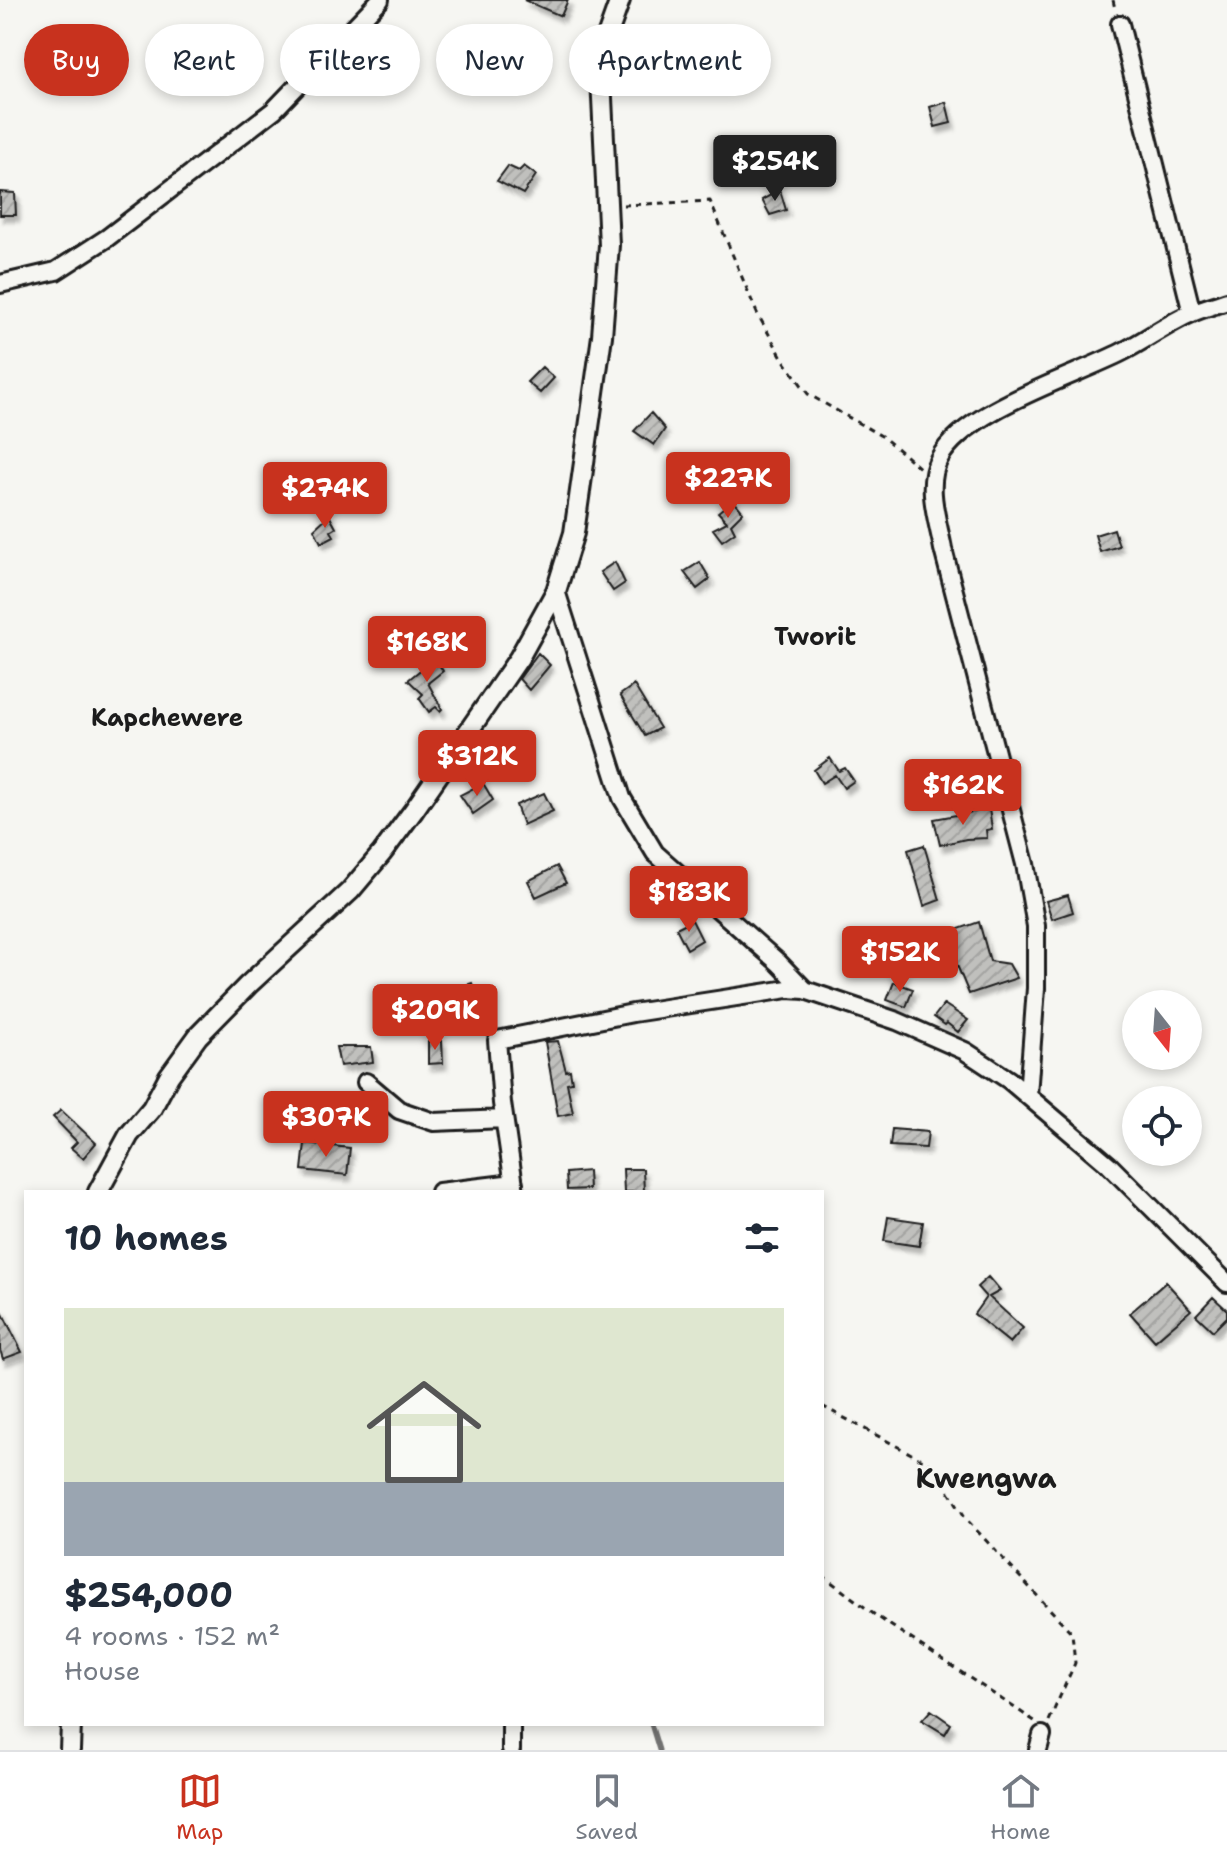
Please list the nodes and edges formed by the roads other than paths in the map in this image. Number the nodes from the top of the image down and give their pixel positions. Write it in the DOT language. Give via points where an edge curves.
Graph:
graph roads {
  1 [pos="380,0"];
  2 [pos="620,0"];
  3 [pos="1120,24"];
  4 [pos="0,284"];
  5 [pos="1227,301"];
  6 [pos="1192,313"];
  7 [pos="556,591"];
  8 [pos="805,990"];
  9 [pos="366,1082"];
  10 [pos="1028,1095"];
  11 [pos="504,1119"];
  12 [pos="515,1188"];
  13 [pos="99,1190"];
  14 [pos="477,1190"];
  15 [pos="1227,1283"];
  16 [pos="71,1726"];
  17 [pos="511,1726"];
  18 [pos="70,1750"];
  19 [pos="511,1750"];
  1 -- 4 [label="street" via="274,110 107,238 56,271"];
  2 -- 7 [label="street" via="600,56 608,280 602,336 574,533"];
  3 -- 6 [label="street"];
  5 -- 6 [label="street"];
  6 -- 10 [label="street" via="971,425 950,442 933,476 943,549 1025,864 1036,926"];
  7 -- 8 [label="street" via="622,798 639,830 655,853"];
  7 -- 13 [label="street" via="519,658 390,842 350,891 198,1036 129,1135"];
  8 -- 10 [label="street" via="965,1051"];
  8 -- 11 [label="street" via="633,1013 497,1040"];
  9 -- 11 [label="street" via="399,1110 434,1122"];
  10 -- 15 [label="street" via="1109,1165"];
  11 -- 12 [label="street"];
  12 -- 14 [label="street"];
  16 -- 18 [label="street"];
  17 -- 19 [label="street"];
}
